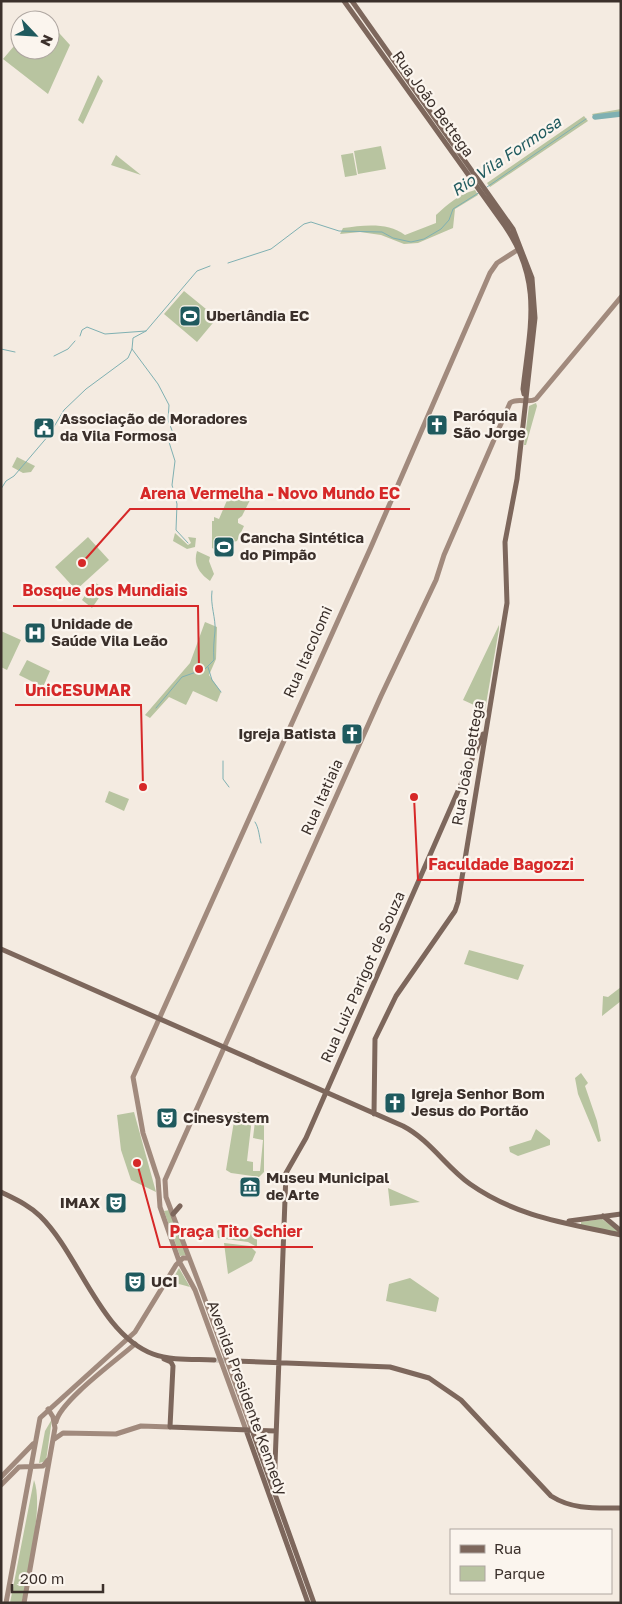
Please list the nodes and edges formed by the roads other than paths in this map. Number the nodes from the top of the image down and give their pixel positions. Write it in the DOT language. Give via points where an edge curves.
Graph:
graph roads {
  1 [pos="344,1"];
  2 [pos="352,1"];
  3 [pos="402,77"];
  4 [pos="482,190"];
  5 [pos="519,249"];
  6 [pos="526,256"];
  7 [pos="621,297"];
  8 [pos="524,398"];
  9 [pos="487,727"];
  10 [pos="474,757"];
  11 [pos="481,760"];
  12 [pos="1,949"];
  13 [pos="159,1019"];
  14 [pos="224,1048"];
  15 [pos="133,1076"];
  16 [pos="326,1092"];
  17 [pos="374,1114"];
  18 [pos="1,1192"];
  19 [pos="169,1204"];
  20 [pos="180,1206"];
  21 [pos="173,1214"];
  22 [pos="621,1214"];
  23 [pos="603,1216"];
  24 [pos="564,1221"];
  25 [pos="621,1231"];
  26 [pos="621,1235"];
  27 [pos="189,1258"];
  28 [pos="179,1261"];
  29 [pos="128,1338"];
  30 [pos="135,1344"];
  31 [pos="162,1356"];
  32 [pos="214,1360"];
  33 [pos="235,1361"];
  34 [pos="279,1363"];
  35 [pos="229,1384"];
  36 [pos="48,1409"];
  37 [pos="170,1427"];
  38 [pos="55,1428"];
  39 [pos="249,1430"];
  40 [pos="276,1432"];
  41 [pos="63,1433"];
  42 [pos="53,1440"];
  43 [pos="34,1441"];
  44 [pos="50,1458"];
  45 [pos="30,1466"];
  46 [pos="1,1477"];
  47 [pos="269,1480"];
  48 [pos="1,1485"];
  49 [pos="621,1508"];
  50 [pos="6,1603"];
  51 [pos="24,1603"];
  52 [pos="308,1603"];
  53 [pos="314,1603"];
  1 -- 3 [label="main road, Rua João Bettega"];
  2 -- 3 [label="main road, Rua João Bettega"];
  3 -- 4 [label="main road, Rua João Bettega"];
  4 -- 5 [label="main road, Rua João Bettega"];
  4 -- 6 [label="main road, Rua João Bettega" via="513,229"];
  5 -- 6 [label="main road"];
  5 -- 8 [label="main road, Rua João Bettega" via="528,273 531,297"];
  5 -- 13 [label="main road, Rua Itacolomi" via="497,263 490,272"];
  6 -- 8 [label="main road, Rua João Bettega" via="534,285 535,309"];
  7 -- 8 [label="main road" via="540,394"];
  8 -- 9 [label="main road, Rua João Bettega" via="517,479 505,542 508,603"];
  8 -- 14 [label="main road, Rua Itatiaia" via="512,402 433,587"];
  9 -- 10 [label="main road, Rua Luiz Parigot de Souza"];
  9 -- 11 [label="main road, Rua João Bettega"];
  10 -- 11 [label="main road"];
  10 -- 16 [label="main road, Rua Luiz Parigot de Souza"];
  11 -- 17 [label="main road, Rua João Bettega" via="455,911 396,996 375,1039"];
  12 -- 13 [label="main road"];
  13 -- 14 [label="main road"];
  13 -- 15 [label="main road, Rua Itacolomi"];
  14 -- 16 [label="main road"];
  14 -- 19 [label="main road, Rua Itatiaia" via="167,1174 164,1188"];
  15 -- 28 [label="main road, Avenida Presidente Kennedy" via="143,1134 158,1179 159,1203"];
  16 -- 17 [label="main road"];
  16 -- 34 [label="main road, Rua Luiz Parigot de Souza" via="286,1173"];
  17 -- 24 [label="main road" via="416,1132 458,1175 488,1195 529,1215"];
  18 -- 29 [label="main road" via="46,1222 95,1298"];
  19 -- 21 [label="main road, Avenida Presidente Kennedy"];
  20 -- 21 [label="main road"];
  21 -- 27 [label="main road, Avenida Presidente Kennedy"];
  22 -- 23 [label="main road"];
  23 -- 24 [label="main road"];
  23 -- 25 [label="main road"];
  24 -- 26 [label="main road"];
  27 -- 28 [label="main road"];
  27 -- 35 [label="main road, Avenida Presidente Kennedy"];
  28 -- 29 [label="main road" via="135,1332"];
  28 -- 35 [label="main road, Avenida Presidente Kennedy" via="195,1290"];
  29 -- 30 [label="main road"];
  29 -- 36 [label="main road"];
  30 -- 31 [label="main road"];
  30 -- 38 [label="main road" via="72,1400 58,1415"];
  31 -- 32 [label="main road"];
  31 -- 37 [label="main road" via="173,1366"];
  33 -- 34 [label="main road"];
  34 -- 40 [label="main road, Avenida Presidente Kennedy"];
  34 -- 49 [label="main road" via="390,1367 438,1383 461,1400 540,1486 557,1500 583,1508"];
  35 -- 39 [label="main road, Avenida Presidente Kennedy"];
  36 -- 38 [label="main road"];
  36 -- 43 [label="main road" via="40,1418"];
  37 -- 39 [label="main road"];
  37 -- 41 [label="main road" via="141,1426 116,1434"];
  38 -- 41 [label="main road"];
  38 -- 42 [label="main road"];
  39 -- 40 [label="main road"];
  39 -- 47 [label="main road, Avenida Presidente Kennedy"];
  40 -- 47 [label="main road, Avenida Presidente Kennedy"];
  41 -- 42 [label="main road"];
  42 -- 44 [label="main road"];
  43 -- 45 [label="main road"];
  43 -- 46 [label="main road"];
  44 -- 45 [label="main road" via="43,1466"];
  44 -- 51 [label="main road"];
  45 -- 48 [label="main road" via="16,1468"];
  45 -- 50 [label="main road"];
  47 -- 52 [label="main road, Avenida Presidente Kennedy"];
  47 -- 53 [label="main road, Avenida Presidente Kennedy"];
}
